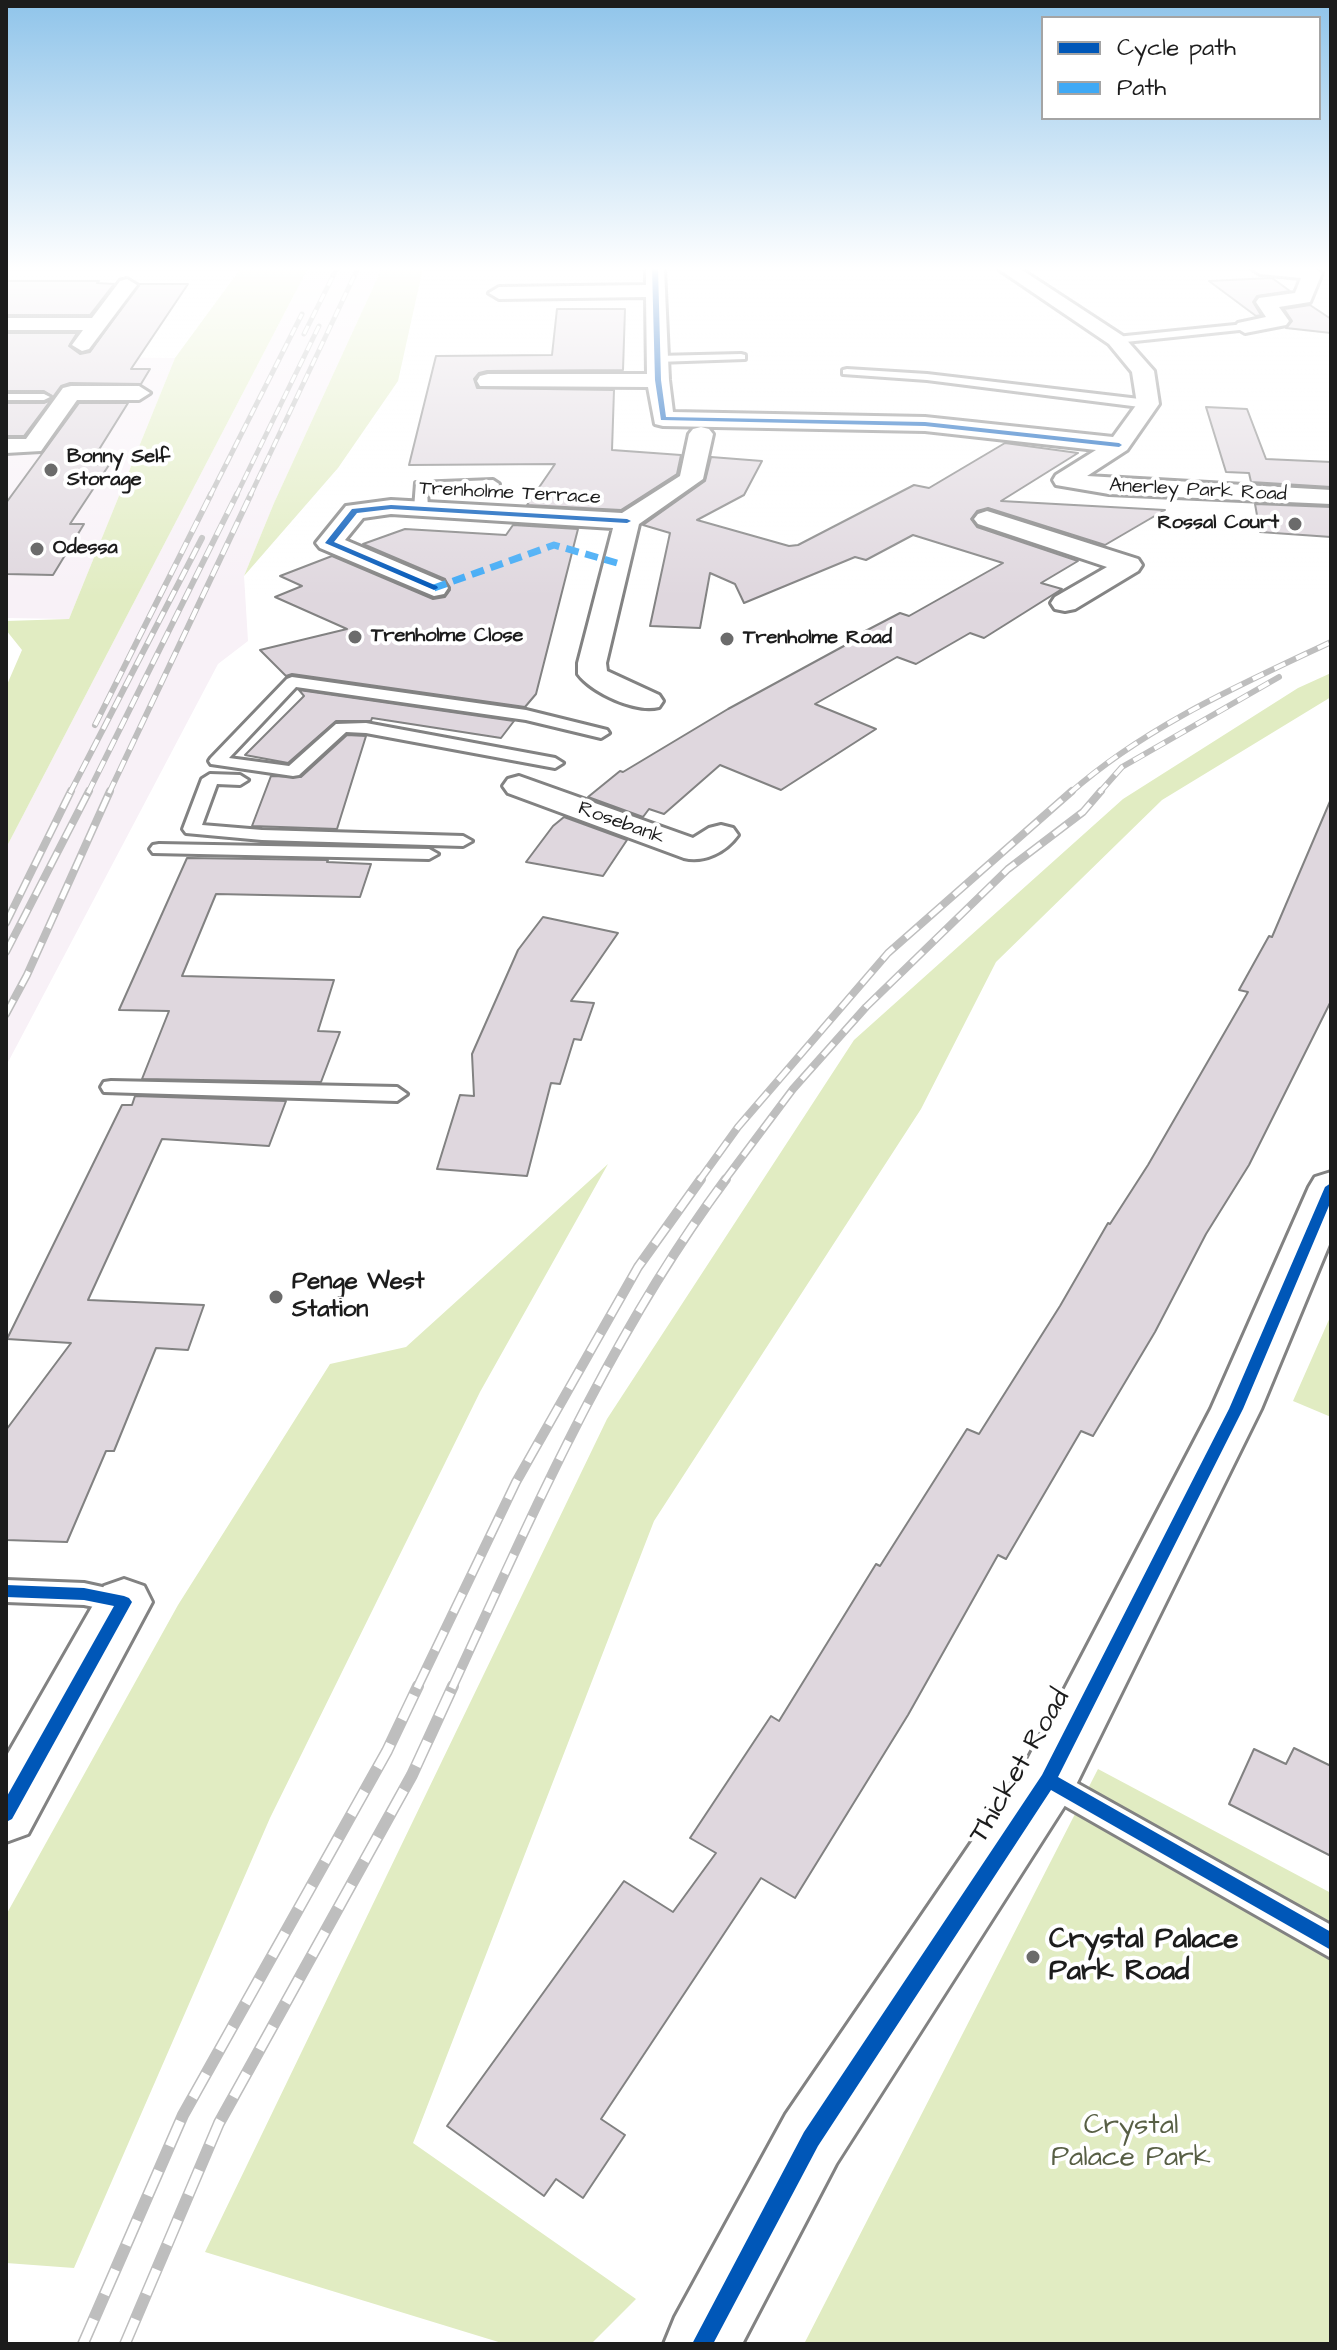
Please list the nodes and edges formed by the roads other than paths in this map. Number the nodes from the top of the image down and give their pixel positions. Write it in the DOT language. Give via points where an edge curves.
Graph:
graph roads {
  1 [pos="539,378"];
  2 [pos="658,378"];
  3 [pos="932,378"];
  4 [pos="1144,378"];
  5 [pos="488,381"];
  6 [pos="139,393"];
  7 [pos="6,397"];
  8 [pos="44,397"];
  9 [pos="1148,404"];
  10 [pos="701,434"];
  11 [pos="1119,445"];
  12 [pos="6,446"];
  13 [pos="493,484"];
  14 [pos="1331,497"];
  15 [pos="421,509"];
  16 [pos="987,519"];
  17 [pos="627,521"];
  18 [pos="434,588"];
  19 [pos="1065,603"];
  20 [pos="648,701"];
  21 [pos="601,733"];
  22 [pos="555,763"];
  23 [pos="240,780"];
  24 [pos="519,786"];
  25 [pos="721,835"];
  26 [pos="159,849"];
  27 [pos="111,1087"];
  28 [pos="397,1094"];
  29 [pos="1331,1187"];
  30 [pos="6,1591"];
  31 [pos="124,1602"];
  32 [pos="1048,1780"];
  33 [pos="6,1814"];
  34 [pos="1331,1942"];
  35 [pos="702,2344"];
  1 -- 5 [label="street"];
  2 -- 11 [label="street" via="663,419 925,424"];
  3 -- 9 [label="lane"];
  4 -- 9 [label="street"];
  6 -- 12 [label="street" via="71,393 33,446"];
  7 -- 8 [label="lane"];
  9 -- 11 [label="street"];
  10 -- 17 [label="street" via="691,479"];
  11 -- 14 [label="street, Anerley Park Road" via="1065,480 1109,487"];
  13 -- 15 [label="lane" via="421,486"];
  15 -- 17 [label="street, Trenholme Terrace"];
  15 -- 18 [label="street, Trenholme Terrace" via="355,511 329,543"];
  16 -- 19 [label="street" via="1129,565"];
  17 -- 20 [label="street" via="593,674"];
  21 -- 22 [label="lane" via="526,715 292,682 217,761 293,771 342,727"];
  23 -- 26 [label="lane" via="210,779 192,829 460,847 375,855"];
  24 -- 25 [label="street, Rosebank" via="696,851"];
  27 -- 28 [label="lane"];
  29 -- 32 [label="street, Thicket Road" via="1236,1409"];
  30 -- 31 [label="lane" via="84,1594"];
  31 -- 33 [label="street"];
  32 -- 34 [label="lane"];
  32 -- 35 [label="street, Thicket Road" via="811,2139"];
}
